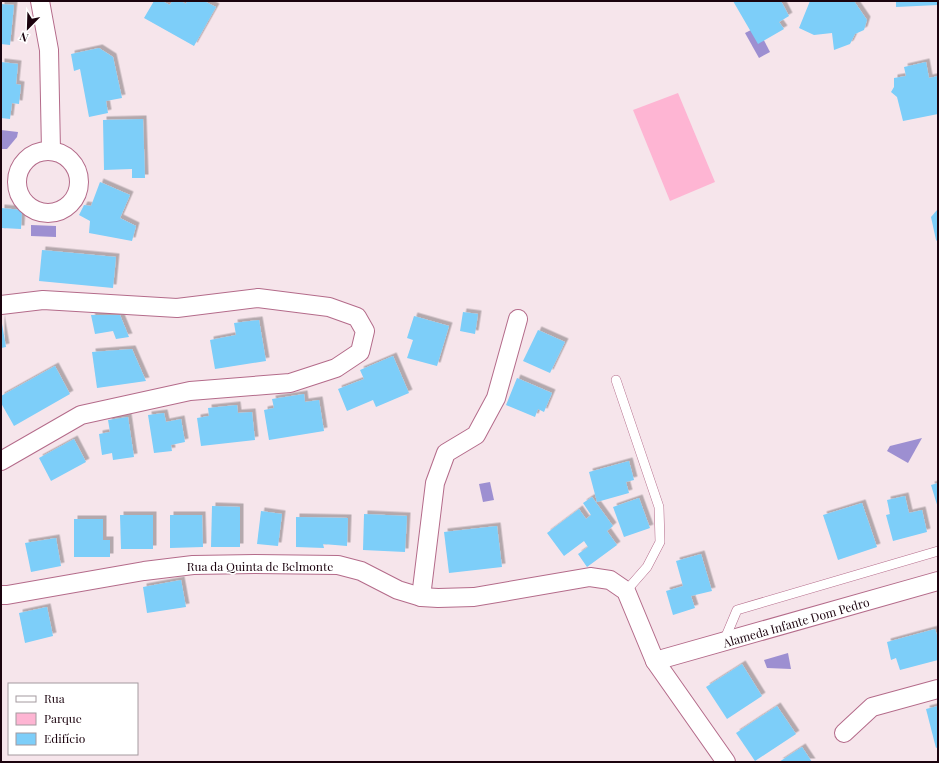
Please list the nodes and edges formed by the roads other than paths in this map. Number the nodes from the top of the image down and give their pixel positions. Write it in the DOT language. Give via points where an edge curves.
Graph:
graph roads {
  1 [pos="40,1"];
  2 [pos="51,151"];
  3 [pos="1,305"];
  4 [pos="518,319"];
  5 [pos="616,380"];
  6 [pos="1,461"];
  7 [pos="938,551"];
  8 [pos="938,581"];
  9 [pos="626,591"];
  10 [pos="1,595"];
  11 [pos="421,597"];
  12 [pos="723,642"];
  13 [pos="655,661"];
  14 [pos="938,689"];
  15 [pos="844,734"];
  16 [pos="726,762"];
  1 -- 2 [label="street" via="50,50"];
  3 -- 6 [label="street" via="43,300 177,308 258,298 329,307 357,317 365,331 360,352 336,368 290,383 190,391 81,415"];
  4 -- 11 [label="street" via="496,398 476,435 446,453 435,483"];
  5 -- 9 [label="lane" via="659,507 660,542 647,567"];
  7 -- 12 [label="lane" via="737,610"];
  8 -- 12 [label="street, Alameda Infante Dom Pedro"];
  9 -- 11 [label="street, Rua da Quinta de Belmonte" via="610,580 590,576 474,597"];
  9 -- 13 [label="street"];
  10 -- 11 [label="street, Rua da Quinta de Belmonte" via="193,565 255,564 338,565 362,571 398,590"];
  12 -- 13 [label="street, Alameda Infante Dom Pedro"];
  13 -- 16 [label="street"];
  14 -- 15 [label="street" via="872,707"];
}
